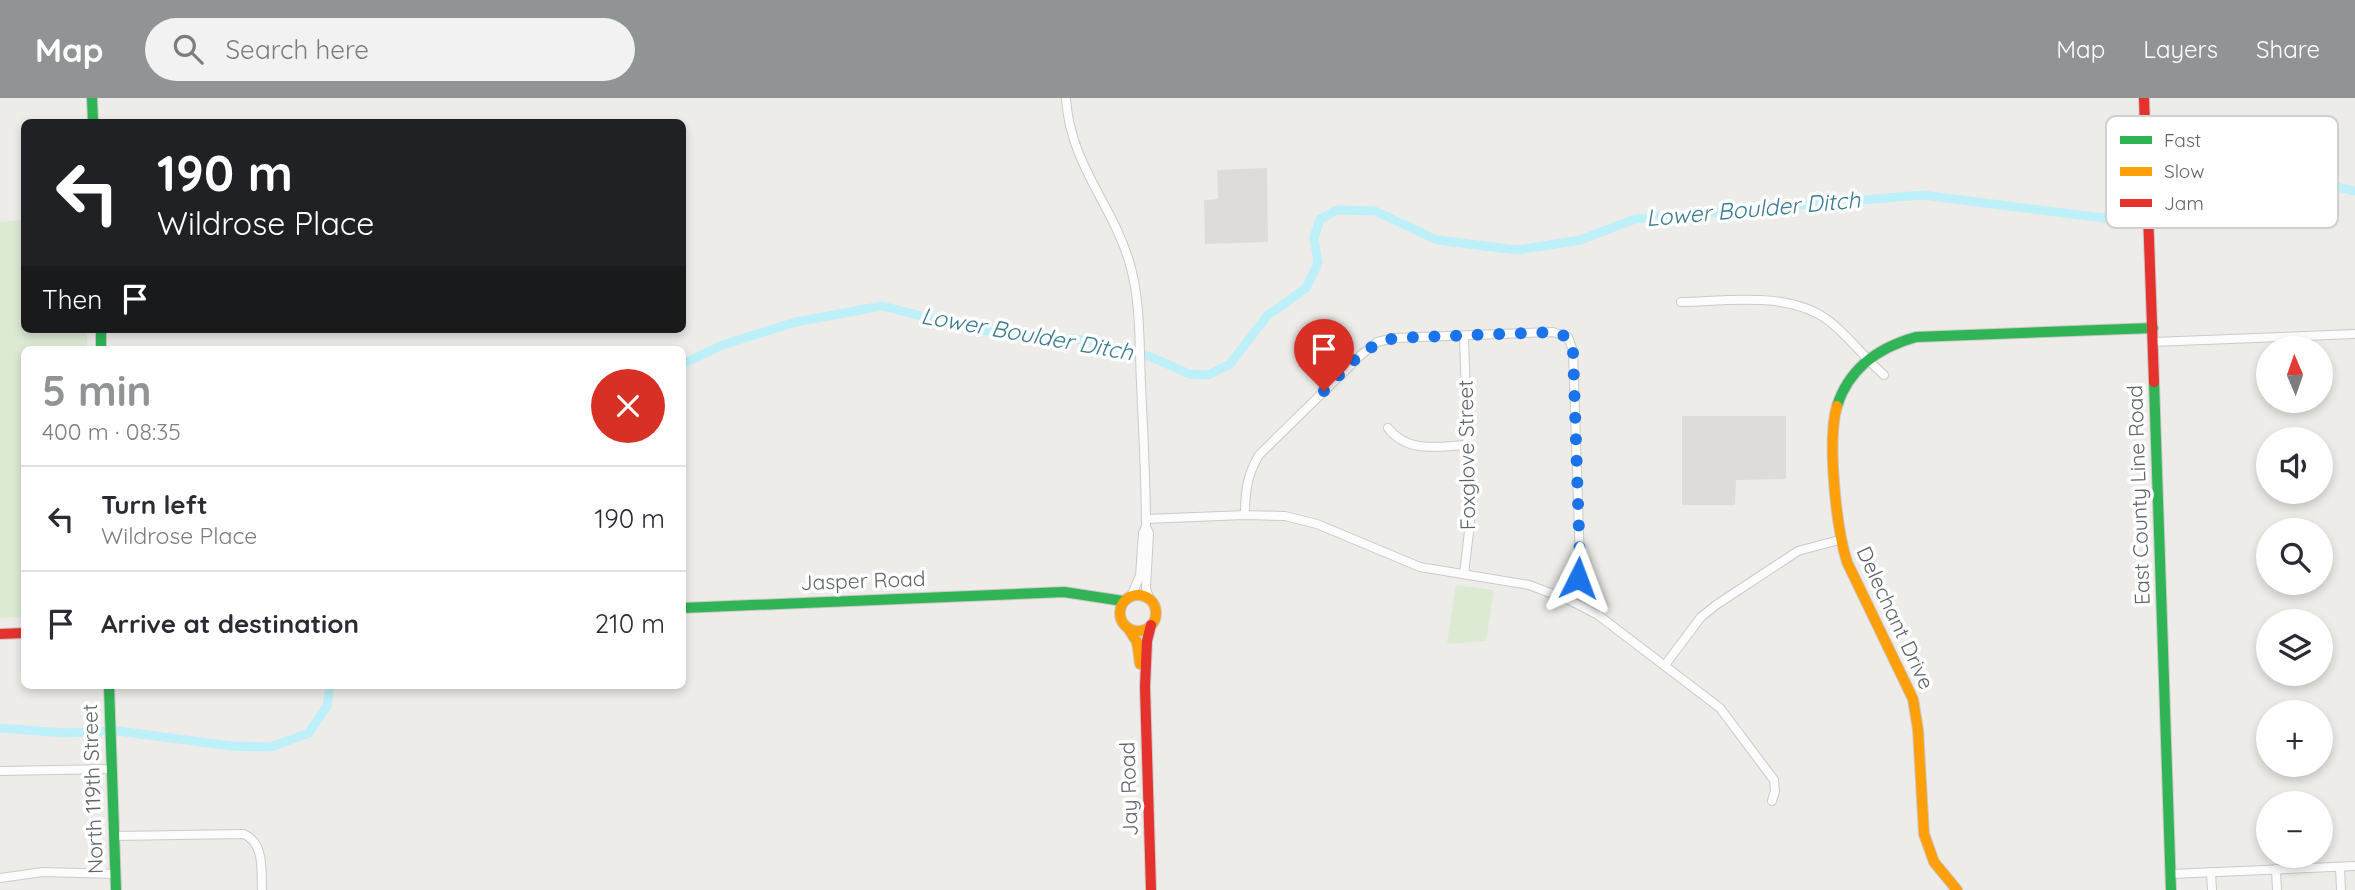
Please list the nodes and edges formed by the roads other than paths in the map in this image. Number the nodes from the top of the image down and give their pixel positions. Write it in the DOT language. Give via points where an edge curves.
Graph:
graph roads {
  1 [pos="92,98"];
  2 [pos="1066,98"];
  3 [pos="2144,98"];
  4 [pos="2145,116"];
  5 [pos="93,119"];
  6 [pos="2149,228"];
  7 [pos="1681,302"];
  8 [pos="2153,328"];
  9 [pos="2355,334"];
  10 [pos="1464,336"];
  11 [pos="2153,342"];
  12 [pos="1866,360"];
  13 [pos="1884,375"];
  14 [pos="1388,428"];
  15 [pos="1468,445"];
  16 [pos="1245,515"];
  17 [pos="1146,523"];
  18 [pos="1839,540"];
  19 [pos="1464,574"];
  20 [pos="1044,594"];
  21 [pos="1149,598"];
  22 [pos="1127,599"];
  23 [pos="1569,600"];
  24 [pos="686,608"];
  25 [pos="1125,624"];
  26 [pos="1151,625"];
  27 [pos="21,633"];
  28 [pos="0,634"];
  29 [pos="1665,665"];
  30 [pos="1145,687"];
  31 [pos="109,689"];
  32 [pos="112,769"];
  33 [pos="0,771"];
  34 [pos="1772,801"];
  35 [pos="114,836"];
  36 [pos="2355,866"];
  37 [pos="2340,867"];
  38 [pos="2276,869"];
  39 [pos="2211,872"];
  40 [pos="116,874"];
  41 [pos="2171,874"];
  42 [pos="0,878"];
  43 [pos="116,890"];
  44 [pos="262,890"];
  45 [pos="1151,890"];
  46 [pos="1957,890"];
  47 [pos="2171,890"];
  48 [pos="2212,890"];
  49 [pos="2277,890"];
  50 [pos="2341,890"];
  1 -- 5 [label="street"];
  2 -- 17 [label="street" via="1075,148 1129,258 1137,296"];
  3 -- 4 [label="street, East County Line Road"];
  6 -- 8 [label="street, East County Line Road"];
  7 -- 12 [label="street" via="1802,305 1841,331"];
  8 -- 11 [label="street, East County Line Road"];
  8 -- 12 [label="street, Delechant Drive" via="1916,337 1890,344"];
  9 -- 11 [label="street"];
  10 -- 15 [label="street, Foxglove Street"];
  10 -- 16 [label="street" via="1395,338 1377,342 1361,355 1259,455 1245,488"];
  10 -- 23 [label="street" via="1553,332 1568,337 1573,351 1580,562"];
  11 -- 41 [label="street, East County Line Road"];
  12 -- 13 [label="street"];
  12 -- 18 [label="street, Delechant Drive" via="1850,379 1835,415"];
  14 -- 15 [label="street" via="1407,445"];
  15 -- 19 [label="street, Foxglove Street" via="1470,523"];
  16 -- 17 [label="street"];
  16 -- 19 [label="street" via="1286,516 1317,524 1420,567"];
  17 -- 21 [label="street"];
  17 -- 22 [label="street" via="1140,576"];
  18 -- 29 [label="street" via="1798,551 1716,604"];
  18 -- 46 [label="street, Delechant Drive" via="1913,699 1924,834 1934,862"];
  19 -- 23 [label="street" via="1529,585"];
  20 -- 22 [label="street, Jasper Road"];
  20 -- 24 [label="street, Jasper Road"];
  20 -- 25 [label="street, Jasper Road" via="1104,606"];
  21 -- 22 [label="street" via="1140,594"];
  21 -- 26 [label="street" via="1156,611"];
  22 -- 25 [label="street" via="1120,610"];
  23 -- 29 [label="street" via="1598,615"];
  25 -- 26 [label="street" via="1143,630"];
  25 -- 30 [label="street, Jay Road" via="1137,642"];
  26 -- 30 [label="street, Jay Road"];
  27 -- 28 [label="street"];
  29 -- 34 [label="street" via="1720,708 1738,730 1774,780"];
  30 -- 45 [label="street, Jay Road"];
  31 -- 32 [label="street, North 119th Street"];
  32 -- 33 [label="street"];
  32 -- 35 [label="street, North 119th Street"];
  35 -- 40 [label="street, North 119th Street"];
  35 -- 44 [label="street" via="244,834 258,846"];
  36 -- 37 [label="street"];
  37 -- 38 [label="street"];
  37 -- 50 [label="street"];
  38 -- 39 [label="street"];
  38 -- 49 [label="street"];
  39 -- 41 [label="street"];
  39 -- 48 [label="street"];
  40 -- 42 [label="street" via="43,872"];
  40 -- 43 [label="street, North 119th Street"];
  41 -- 47 [label="street, East County Line Road"];
}
